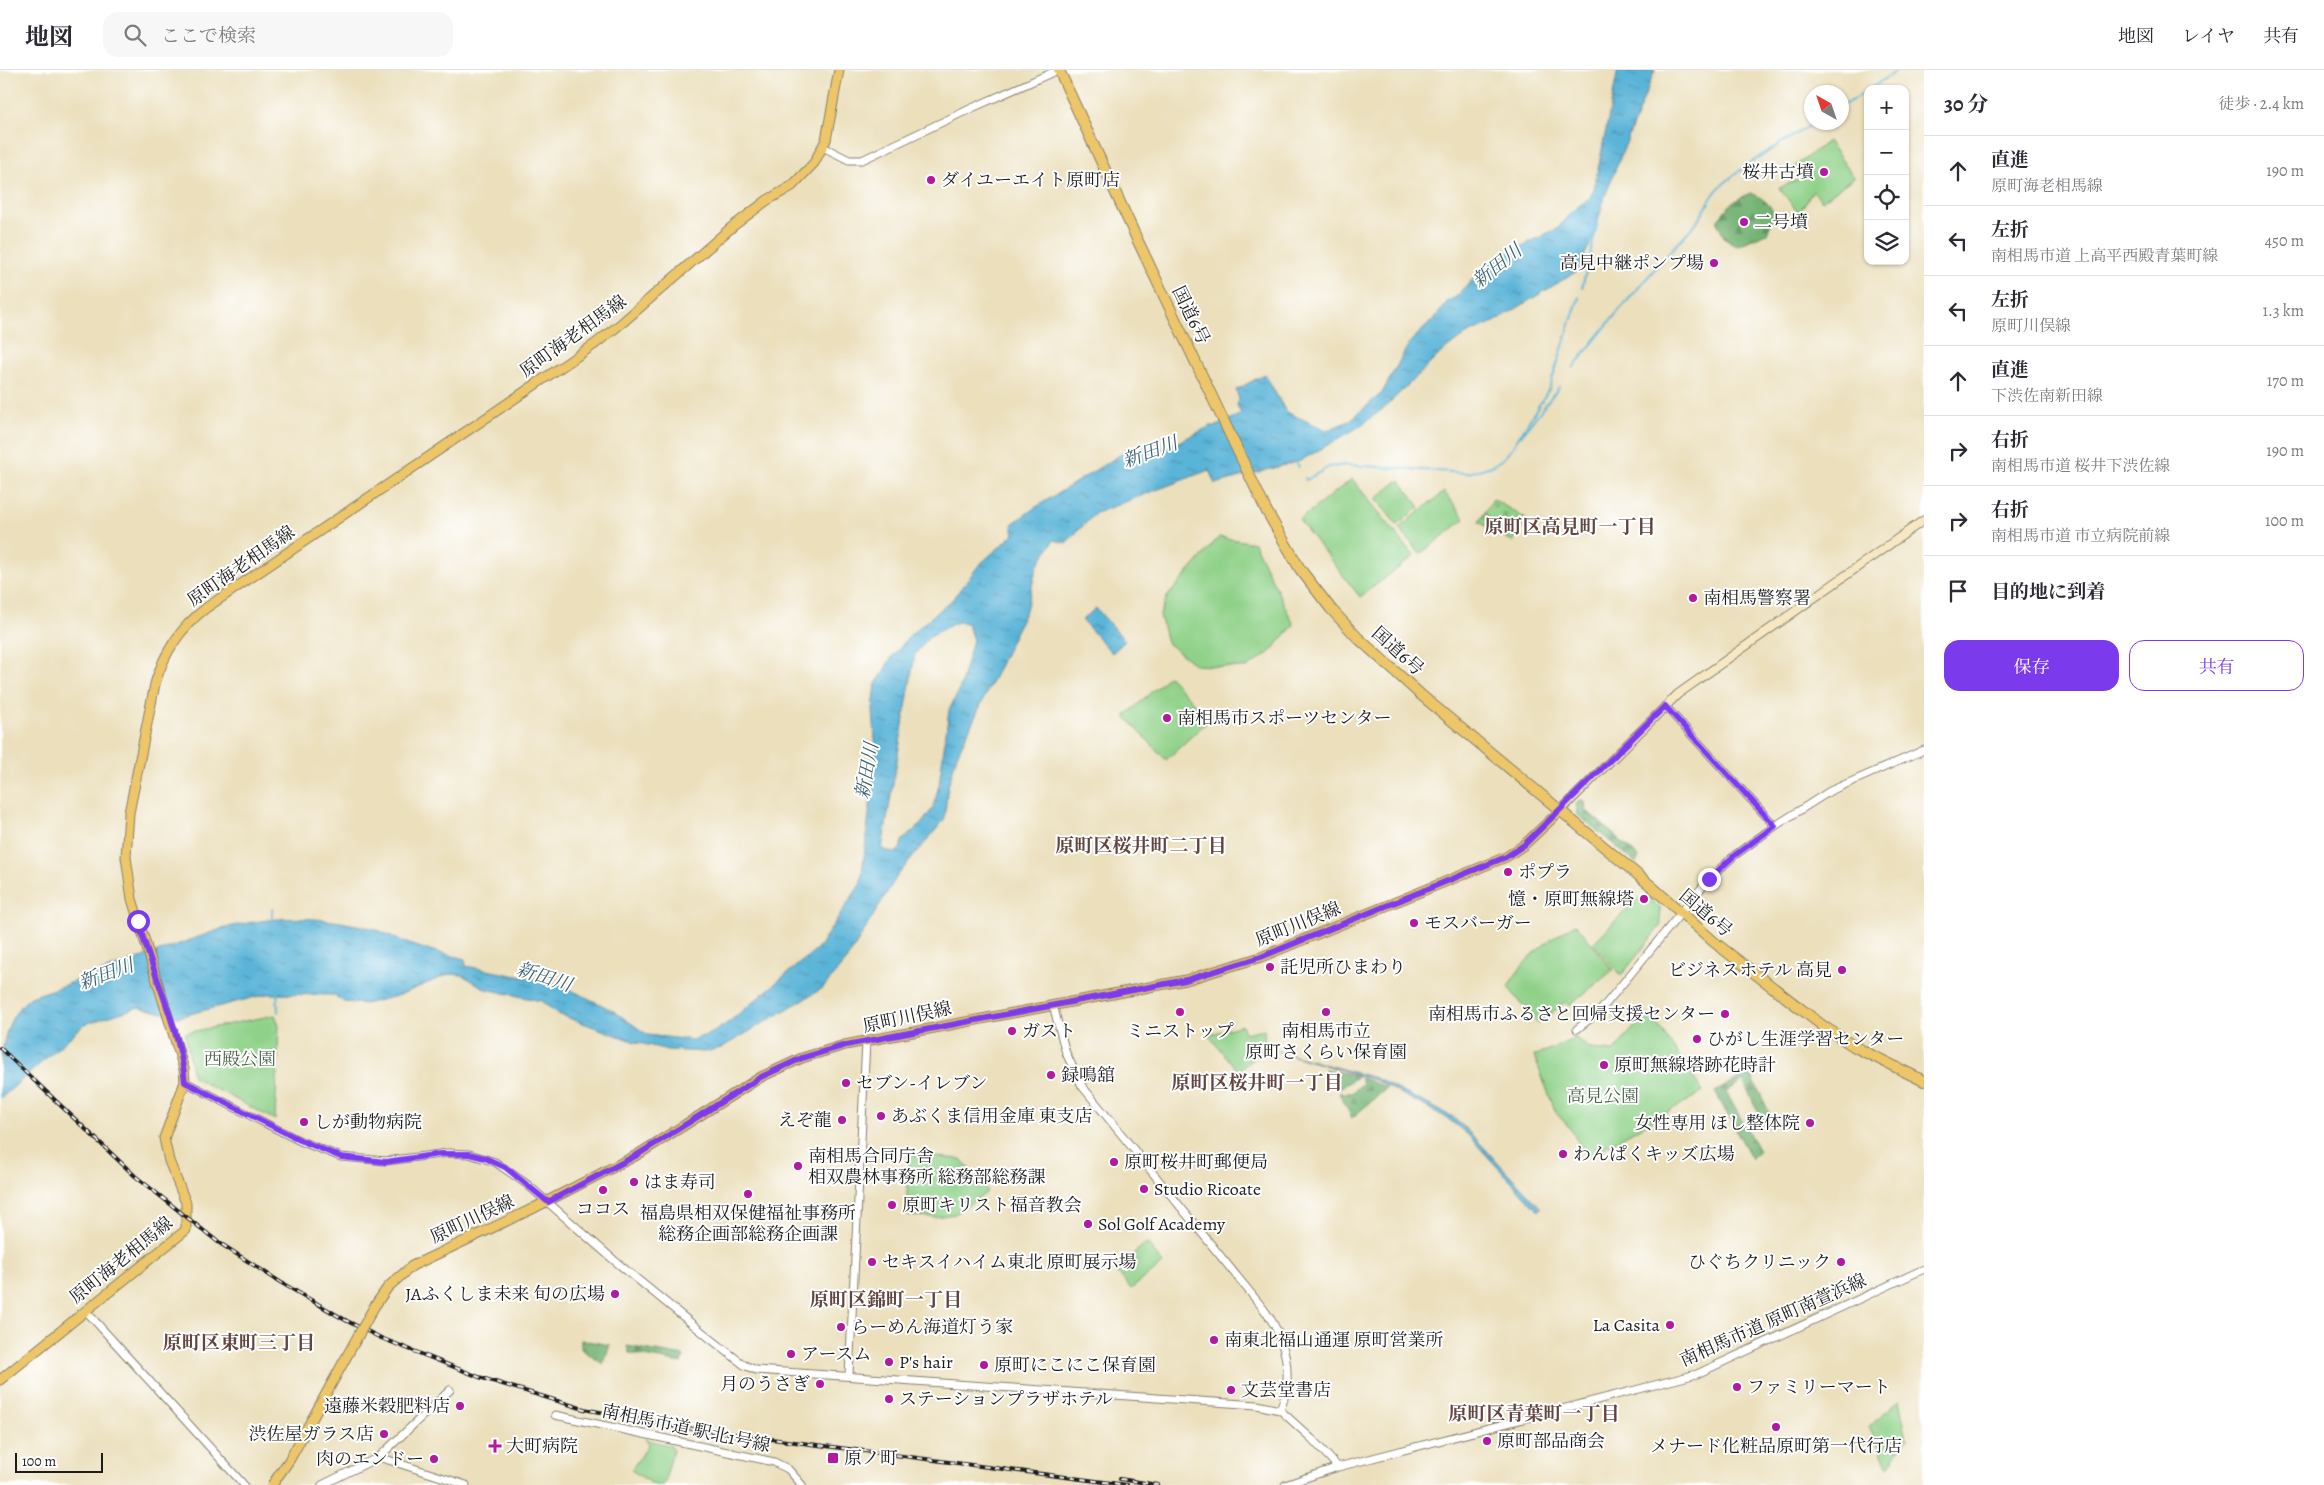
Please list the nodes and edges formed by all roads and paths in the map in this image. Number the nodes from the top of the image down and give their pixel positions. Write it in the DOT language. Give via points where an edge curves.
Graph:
graph roads {
  1 [pos="838,70"];
  2 [pos="1059,70"];
  3 [pos="823,147"];
  4 [pos="1924,520"];
  5 [pos="1665,706"];
  6 [pos="1924,750"];
  7 [pos="1561,810"];
  8 [pos="1775,826"];
  9 [pos="1681,913"];
  10 [pos="1053,1005"];
  11 [pos="1577,1029"];
  12 [pos="866,1042"];
  13 [pos="1924,1081"];
  14 [pos="185,1082"];
  15 [pos="548,1202"];
  16 [pos="1924,1269"];
  17 [pos="85,1310"];
  18 [pos="849,1375"];
  19 [pos="0,1380"];
  20 [pos="450,1390"];
  21 [pos="1280,1410"];
  22 [pos="555,1415"];
  23 [pos="379,1457"];
  24 [pos="1338,1467"];
  25 [pos="244,1485"];
  26 [pos="272,1485"];
  27 [pos="322,1485"];
  28 [pos="466,1485"];
  29 [pos="802,1485"];
  30 [pos="1285,1485"];
  1 -- 3 [label="main road, 原町海老相馬線" via="830,128"];
  2 -- 3 [label="street" via="862,160 849,160"];
  2 -- 7 [label="highway, 国道6号" via="1255,488 1294,559 1341,620 1421,695"];
  3 -- 14 [label="main road, 原町海老相馬線" via="814,164 797,182 766,200 732,227 612,331 206,608 179,633 158,675 126,838 127,874 145,946 174,1031"];
  4 -- 5 [label="main road"];
  5 -- 7 [label="main road"];
  5 -- 8 [label="street"];
  6 -- 8 [label="street" via="1830,791"];
  7 -- 9 [label="highway, 国道6号"];
  7 -- 10 [label="main road, 原町川俣線" via="1524,845 1506,857 1261,957 1186,980"];
  8 -- 9 [label="street" via="1723,865"];
  9 -- 11 [label="street" via="1609,1000"];
  9 -- 13 [label="highway, 国道6号" via="1823,1026 1855,1047"];
  10 -- 12 [label="main road, 原町川俣線"];
  10 -- 21 [label="street" via="1066,1053 1082,1086 1269,1315 1277,1329 1287,1369"];
  12 -- 15 [label="main road, 原町川俣線" via="802,1058 761,1077 637,1155"];
  12 -- 18 [label="street"];
  14 -- 15 [label="street" via="341,1157 386,1162 440,1154 469,1154 505,1167"];
  14 -- 17 [label="main road, 原町海老相馬線" via="164,1138 169,1161 186,1203 186,1230"];
  15 -- 18 [label="street" via="744,1365 756,1370"];
  15 -- 26 [label="main road, 原町川俣線, bridge" via="422,1260 394,1281 374,1307 290,1459"];
  16 -- 24 [label="street, 南相馬市道 原町南萱浜線" via="1697,1374"];
  17 -- 19 [label="main road, 原町海老相馬線"];
  17 -- 25 [label="street"];
  18 -- 21 [label="street" via="1257,1405"];
  20 -- 23 [label="street"];
  21 -- 24 [label="street"];
  22 -- 29 [label="street, 南相馬市道 駅北1号線" via="774,1462 788,1468"];
  23 -- 27 [label="street"];
  23 -- 28 [label="street"];
  24 -- 30 [label="street, 南相馬市道 原町南萱浜線"];
}
